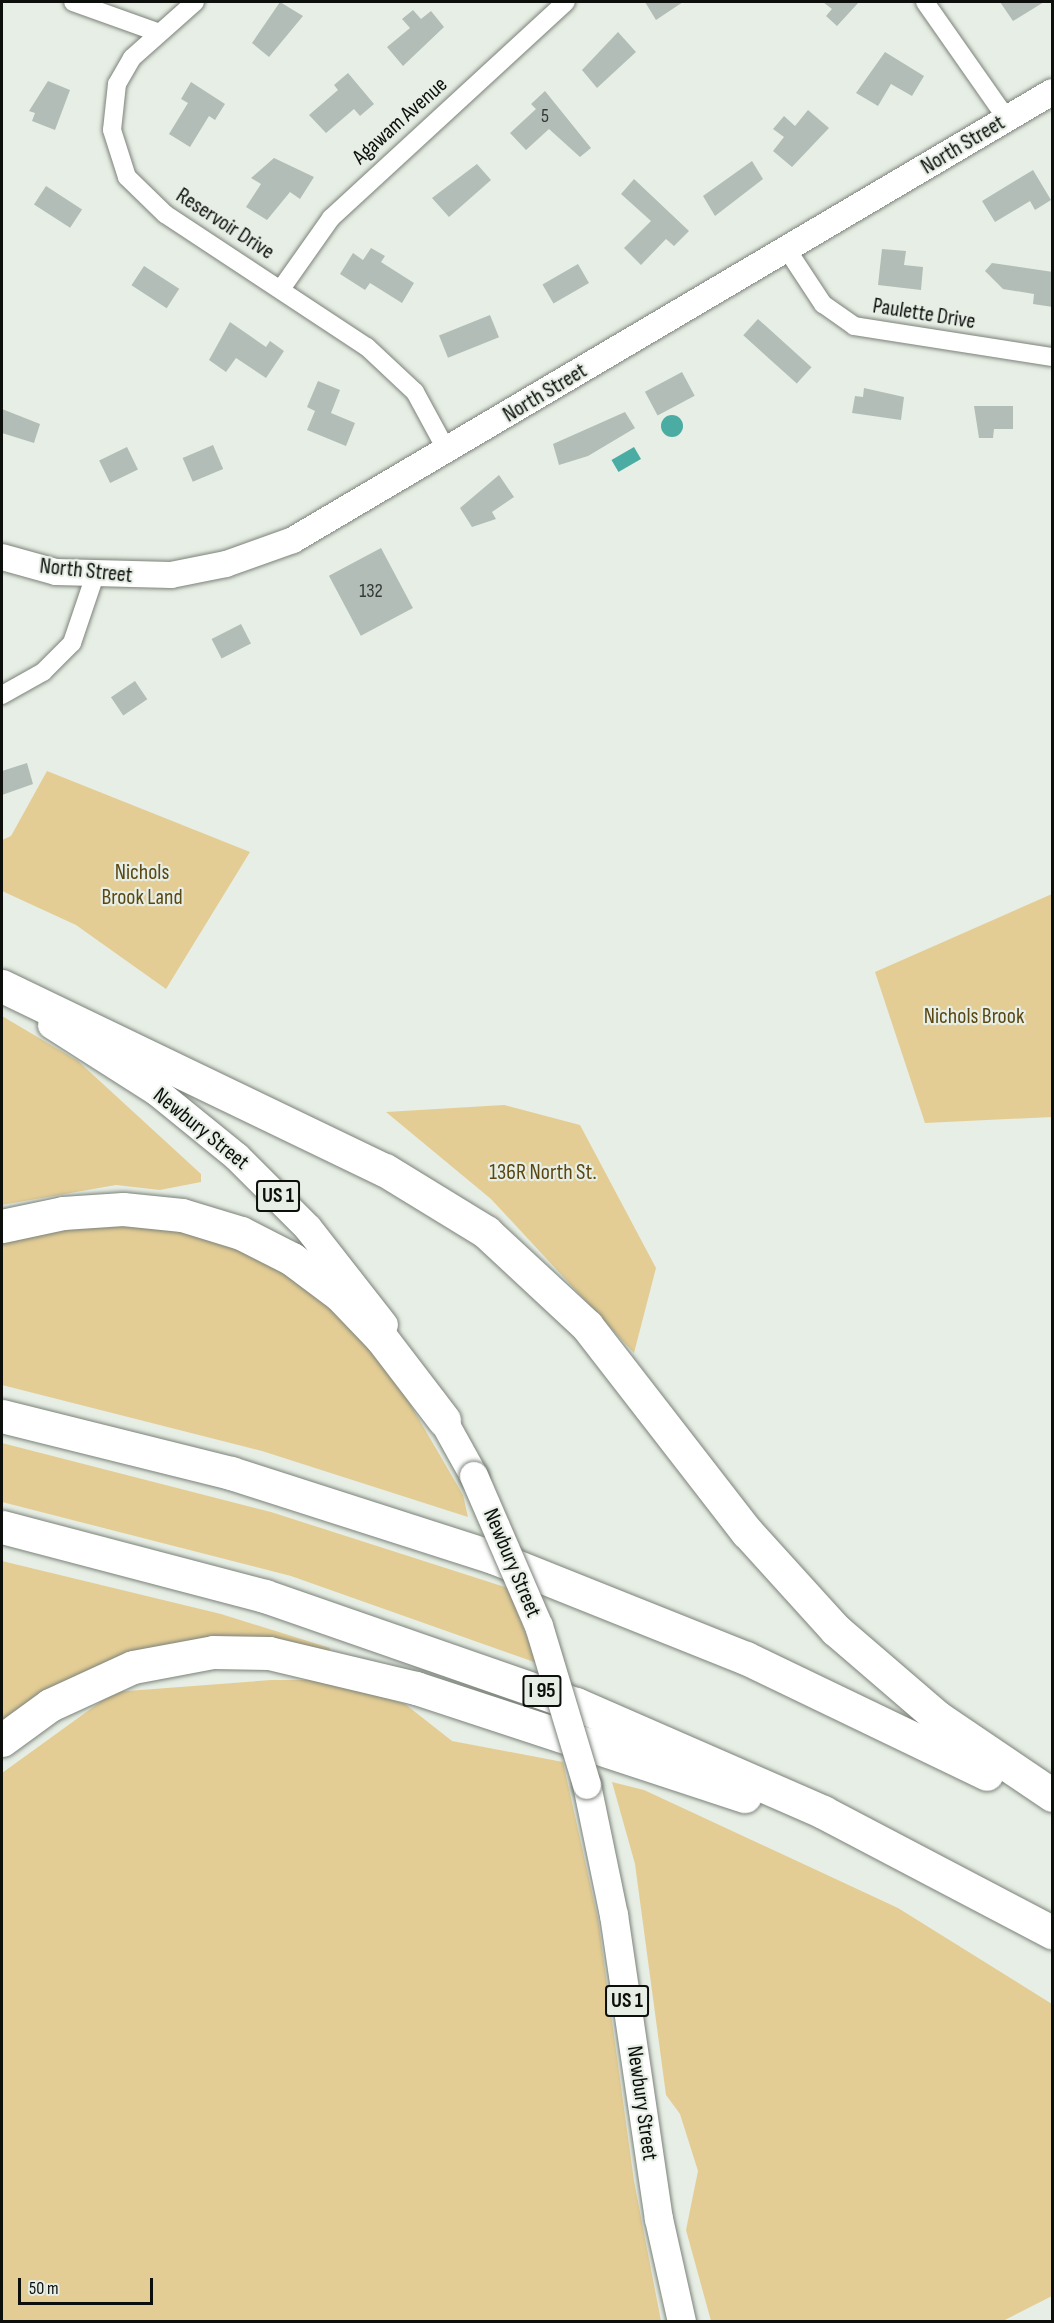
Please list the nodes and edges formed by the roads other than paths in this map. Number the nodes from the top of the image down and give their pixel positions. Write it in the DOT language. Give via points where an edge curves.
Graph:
graph roads {
  1 [pos="73,2"];
  2 [pos="195,2"];
  3 [pos="566,2"];
  4 [pos="925,2"];
  5 [pos="157,32"];
  6 [pos="1053,92"];
  7 [pos="1007,119"];
  8 [pos="788,251"];
  9 [pos="281,289"];
  10 [pos="1053,357"];
  11 [pos="447,451"];
  12 [pos="2,557"];
  13 [pos="94,575"];
  14 [pos="2,695"];
  15 [pos="2,986"];
  16 [pos="2,997"];
  17 [pos="2,1226"];
  18 [pos="2,1416"];
  19 [pos="444,1420"];
  20 [pos="2,1527"];
  21 [pos="2,1740"];
  22 [pos="1053,1796"];
  23 [pos="1053,1809"];
  24 [pos="883,1841"];
  25 [pos="1053,1932"];
  26 [pos="659,2219"];
  27 [pos="672,2322"];
  28 [pos="682,2322"];
  1 -- 5 [label="street"];
  2 -- 5 [label="street, Reservoir Drive"];
  3 -- 9 [label="street, Agawam Avenue" via="332,218"];
  4 -- 7 [label="street"];
  5 -- 9 [label="street, Reservoir Drive" via="117,84 115,153 127,177 165,214"];
  6 -- 7 [label="street, North Street"];
  7 -- 8 [label="street, North Street"];
  8 -- 10 [label="street, Paulette Drive" via="823,304 854,326"];
  8 -- 11 [label="street, North Street"];
  9 -- 11 [label="street, Reservoir Drive" via="351,335 415,392"];
  11 -- 13 [label="street, North Street" via="293,540 253,555 171,575"];
  12 -- 13 [label="street, North Street"];
  13 -- 14 [label="street" via="72,643 43,672"];
  15 -- 22 [label="highway" via="385,1170 494,1238 587,1326 752,1539 836,1630 937,1717"];
  16 -- 19 [label="main road, Newbury Street / US 1" via="130,1073 261,1179 371,1306"];
  17 -- 19 [label="highway" via="63,1212 123,1209 182,1215 241,1233 292,1259 340,1295 388,1346"];
  18 -- 23 [label="highway" via="297,1493 556,1581 809,1686"];
  19 -- 26 [label="main road, Newbury Street / US 1, bridge" via="474,1476 539,1626 587,1785 612,1905"];
  20 -- 24 [label="highway, I 95" via="255,1592 456,1659 682,1748"];
  21 -- 24 [label="highway" via="50,1705 133,1667 213,1652 269,1653 324,1662 448,1697"];
  24 -- 25 [label="highway, I 95"];
  26 -- 27 [label="main road"];
  26 -- 28 [label="main road, Newbury Street / US 1"];
}
